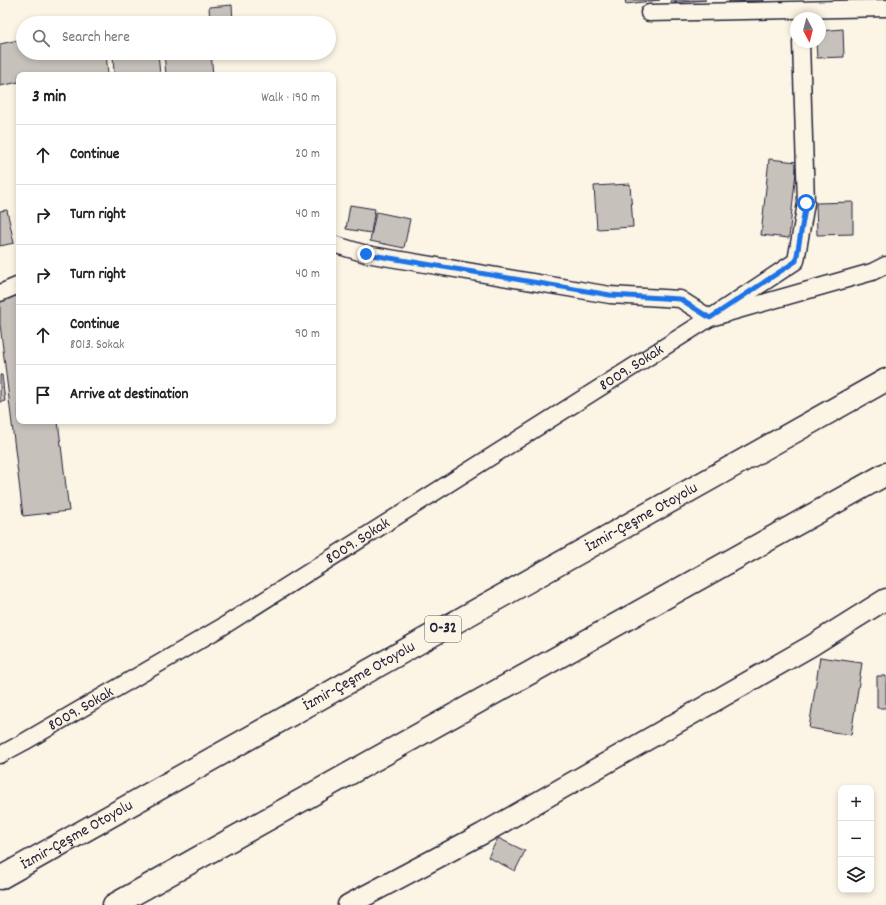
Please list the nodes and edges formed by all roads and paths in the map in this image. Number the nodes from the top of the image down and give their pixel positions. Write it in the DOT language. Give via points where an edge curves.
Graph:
graph roads {
  1 [pos="886,8"];
  2 [pos="826,12"];
  3 [pos="649,14"];
  4 [pos="790,14"];
  5 [pos="801,48"];
  6 [pos="336,245"];
  7 [pos="886,265"];
  8 [pos="16,286"];
  9 [pos="0,293"];
  10 [pos="710,318"];
  11 [pos="886,380"];
  12 [pos="886,474"];
  13 [pos="886,599"];
  14 [pos="0,755"];
  15 [pos="0,878"];
  16 [pos="114,905"];
  17 [pos="348,905"];
  1 -- 2 [label="street"];
  3 -- 4 [label="street"];
  5 -- 10 [label="street, 8009. Sokak" via="806,203 796,261"];
  6 -- 10 [label="street" via="366,254 610,295 680,299"];
  7 -- 10 [label="street" via="872,272"];
  8 -- 9 [label="street"];
  10 -- 14 [label="street, 8009. Sokak" via="222,628"];
  11 -- 15 [label="highway, İzmir-Çeşme Otoyolu / O-32"];
  12 -- 16 [label="highway"];
  13 -- 17 [label="street" via="811,646 482,834"];
}
